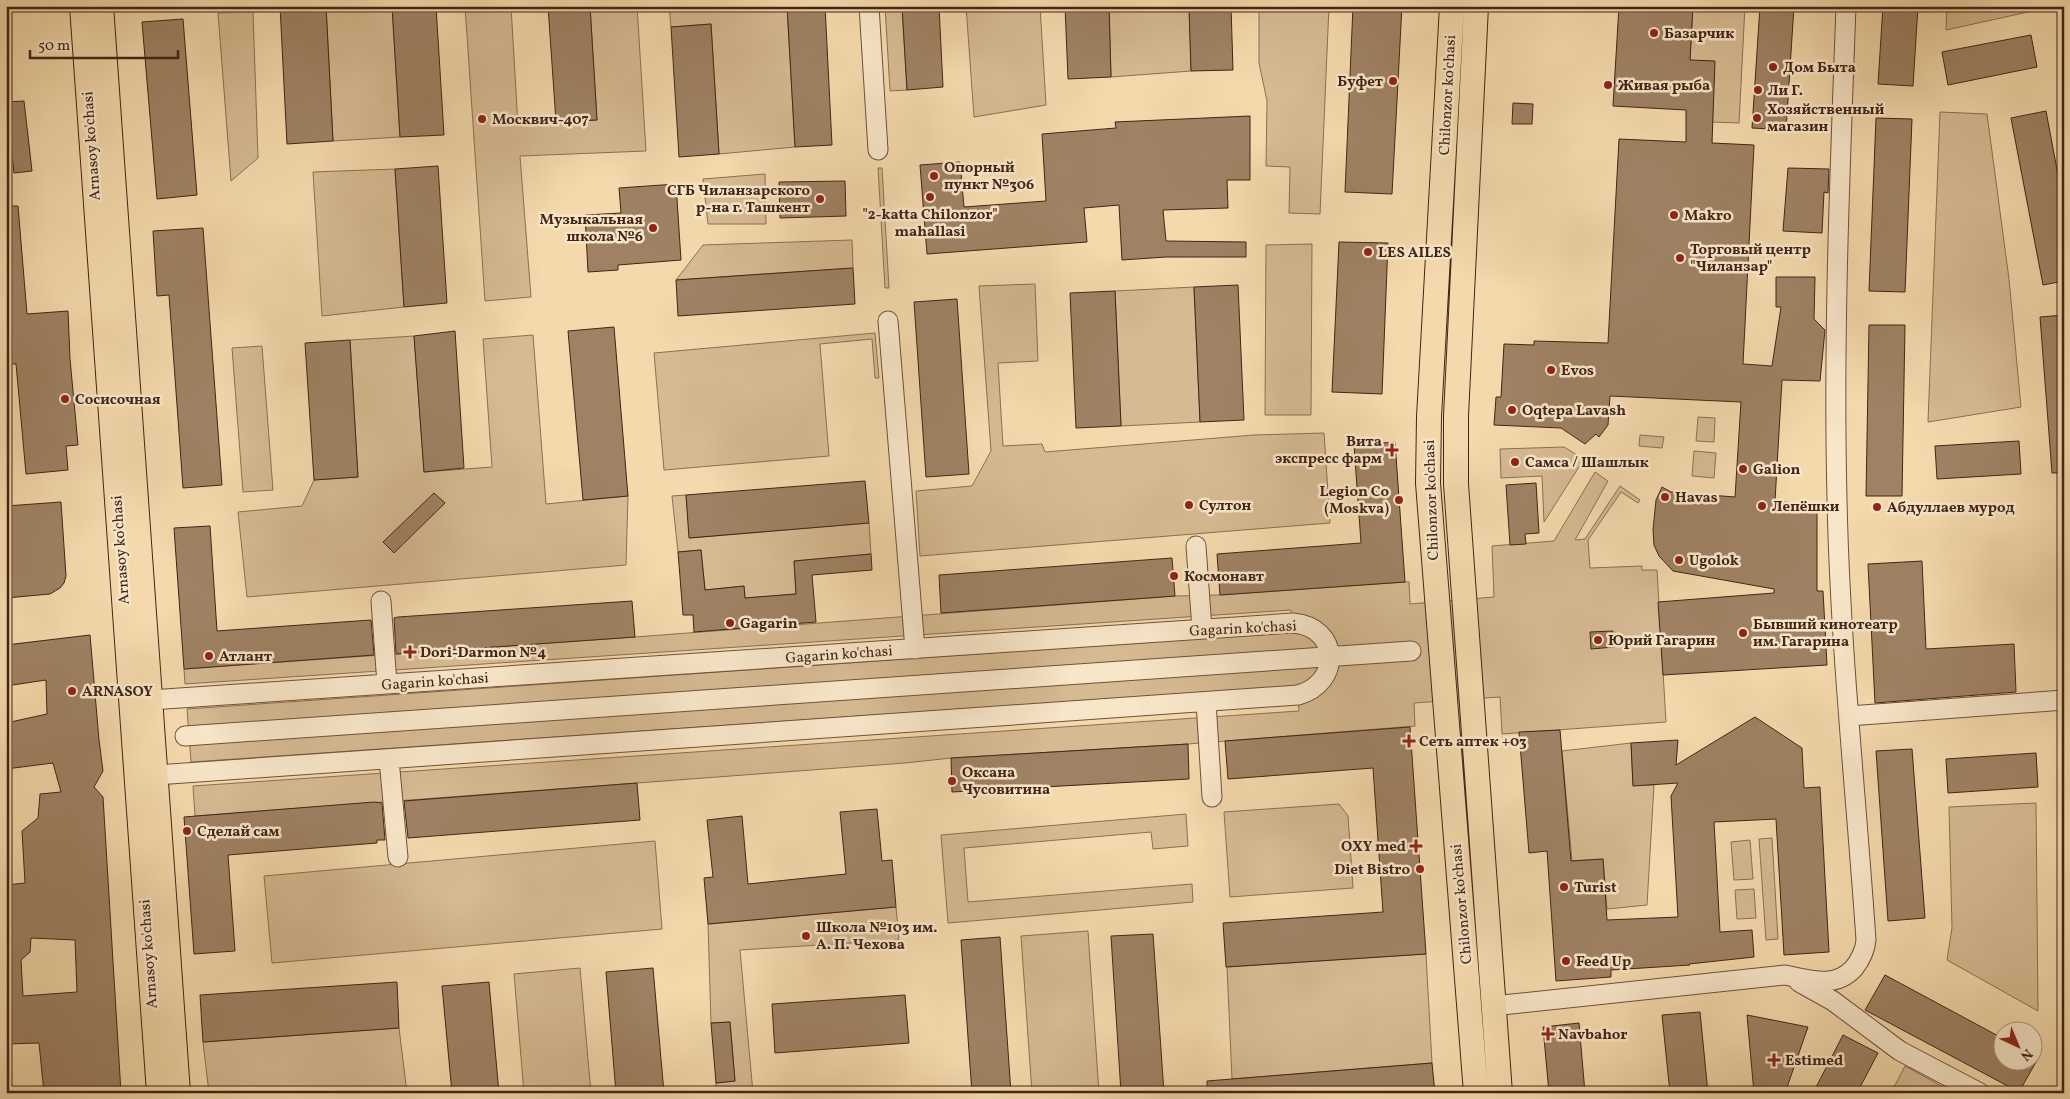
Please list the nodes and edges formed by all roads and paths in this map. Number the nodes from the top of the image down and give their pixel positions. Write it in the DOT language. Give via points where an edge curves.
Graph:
graph roads {
  1 [pos="82,6"];
  2 [pos="101,6"];
  3 [pos="869,6"];
  4 [pos="1452,6"];
  5 [pos="1476,6"];
  6 [pos="1846,6"];
  7 [pos="878,150"];
  8 [pos="888,321"];
  9 [pos="1196,546"];
  10 [pos="381,600"];
  11 [pos="1202,629"];
  12 [pos="915,649"];
  13 [pos="1411,651"];
  14 [pos="1330,657"];
  15 [pos="387,684"];
  16 [pos="2064,700"];
  17 [pos="140,701"];
  18 [pos="1206,702"];
  19 [pos="1849,716"];
  20 [pos="185,736"];
  21 [pos="389,759"];
  22 [pos="146,776"];
  23 [pos="1212,797"];
  24 [pos="398,858"];
  25 [pos="1785,975"];
  26 [pos="1837,980"];
  27 [pos="1833,1001"];
  28 [pos="1482,1008"];
  29 [pos="159,1093"];
  30 [pos="178,1093"];
  31 [pos="1476,1093"];
  32 [pos="1500,1093"];
  33 [pos="1980,1093"];
  1 -- 17 [label="main road, Arnasoy ko'chasi"];
  2 -- 17 [label="main road, Arnasoy ko'chasi"];
  3 -- 7 [label="street"];
  4 -- 28 [label="main road, Chilonzor ko'chasi" via="1428,483"];
  5 -- 28 [label="main road, Chilonzor ko'chasi" via="1455,461"];
  6 -- 19 [label="street" via="1837,498"];
  8 -- 12 [label="street"];
  9 -- 11 [label="street"];
  10 -- 15 [label="street"];
  11 -- 12 [label="street, Gagarin ko'chasi"];
  11 -- 14 [label="street, Gagarin ko'chasi" via="1300,624 1319,632"];
  12 -- 15 [label="street, Gagarin ko'chasi"];
  13 -- 14 [label="street"];
  14 -- 18 [label="street" via="1325,677 1317,687 1305,693"];
  14 -- 20 [label="street"];
  15 -- 17 [label="street, Gagarin ko'chasi"];
  16 -- 19 [label="street"];
  17 -- 22 [label="main road, Arnasoy ko'chasi"];
  18 -- 21 [label="street"];
  18 -- 23 [label="street"];
  19 -- 26 [label="street" via="1866,940 1860,960"];
  21 -- 22 [label="street"];
  21 -- 24 [label="street"];
  22 -- 29 [label="main road, Arnasoy ko'chasi"];
  22 -- 30 [label="main road, Arnasoy ko'chasi"];
  25 -- 26 [label="street" via="1825,982"];
  25 -- 27 [label="street"];
  25 -- 28 [label="street"];
  26 -- 27 [label="street" via="1832,989"];
  27 -- 33 [label="street" via="1900,1051"];
  28 -- 31 [label="main road, Chilonzor ko'chasi"];
  28 -- 32 [label="main road, Chilonzor ko'chasi"];
}
